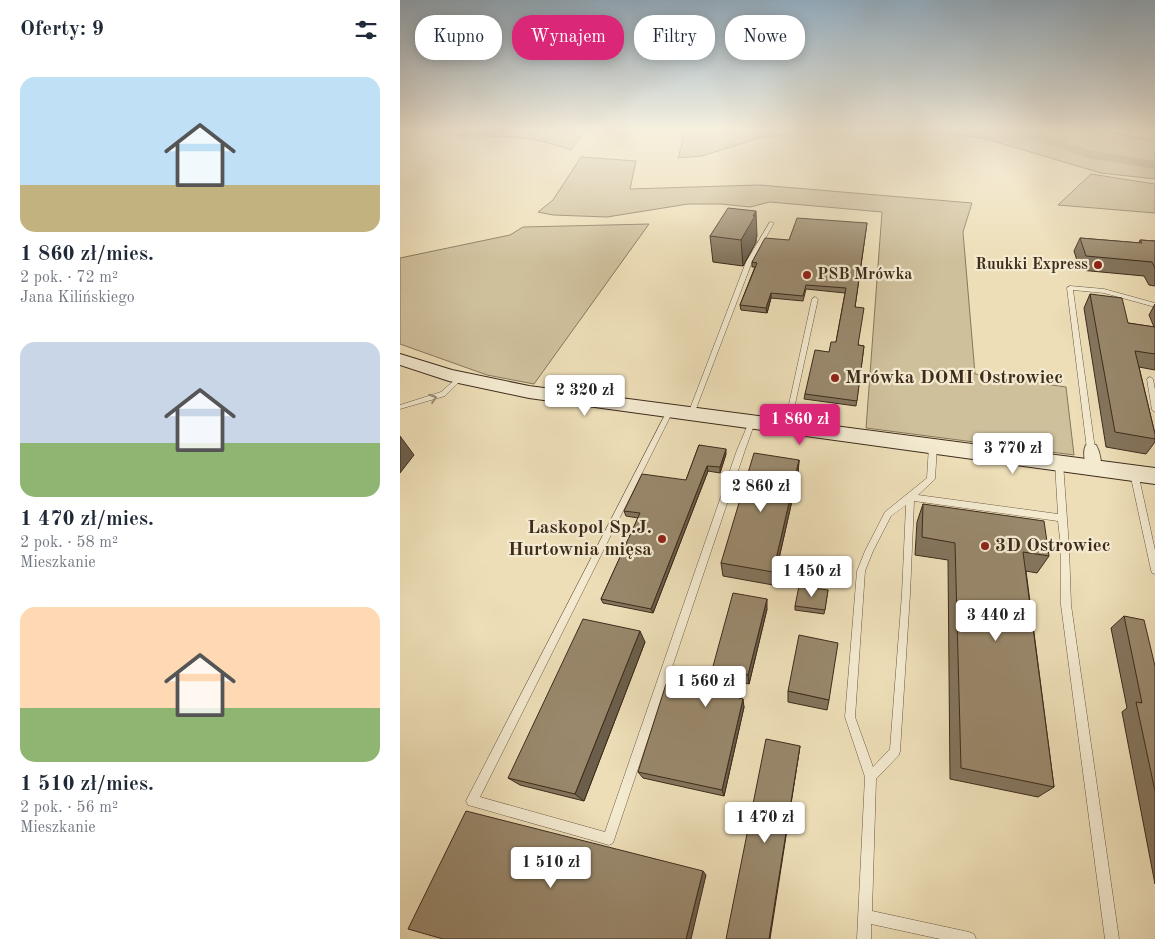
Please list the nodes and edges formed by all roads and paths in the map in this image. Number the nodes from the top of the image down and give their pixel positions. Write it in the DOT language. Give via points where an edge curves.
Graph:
graph roads {
  1 [pos="772,223"];
  2 [pos="815,299"];
  3 [pos="1155,306"];
  4 [pos="400,359"];
  5 [pos="460,378"];
  6 [pos="1150,379"];
  7 [pos="400,407"];
  8 [pos="1155,410"];
  9 [pos="670,411"];
  10 [pos="691,414"];
  11 [pos="752,422"];
  12 [pos="787,427"];
  13 [pos="933,446"];
  14 [pos="1092,459"];
  15 [pos="1059,463"];
  16 [pos="1134,474"];
  17 [pos="1155,476"];
  18 [pos="910,497"];
  19 [pos="1062,518"];
  20 [pos="1155,570"];
  21 [pos="871,777"];
  22 [pos="865,916"];
  23 [pos="864,939"];
  24 [pos="969,939"];
  25 [pos="1112,939"];
  1 -- 10 [label="lane" via="749,262"];
  2 -- 12 [label="lane"];
  3 -- 14 [label="lane" via="1104,292 1070,288"];
  4 -- 5 [label="street"];
  7 -- 5 [label="lane, one-way" via="443,394"];
  5 -- 9 [label="street" via="528,392"];
  6 -- 8 [label="lane"];
  9 -- 10 [label="street"];
  9 -- 11 [label="lane" via="472,802 609,839"];
  10 -- 11 [label="street"];
  11 -- 12 [label="street"];
  12 -- 13 [label="street"];
  13 -- 15 [label="street"];
  13 -- 18 [label="lane" via="930,479"];
  14 -- 15 [label="street"];
  14 -- 16 [label="street"];
  15 -- 19 [label="lane"];
  16 -- 17 [label="street"];
  16 -- 20 [label="lane"];
  18 -- 19 [label="lane"];
  18 -- 21 [label="lane" via="895,752"];
  18 -- 21 [label="lane" via="888,514 861,571 850,716"];
  19 -- 25 [label="lane" via="1066,605"];
  21 -- 22 [label="lane"];
  22 -- 23 [label="lane"];
  22 -- 24 [label="lane"];
}
